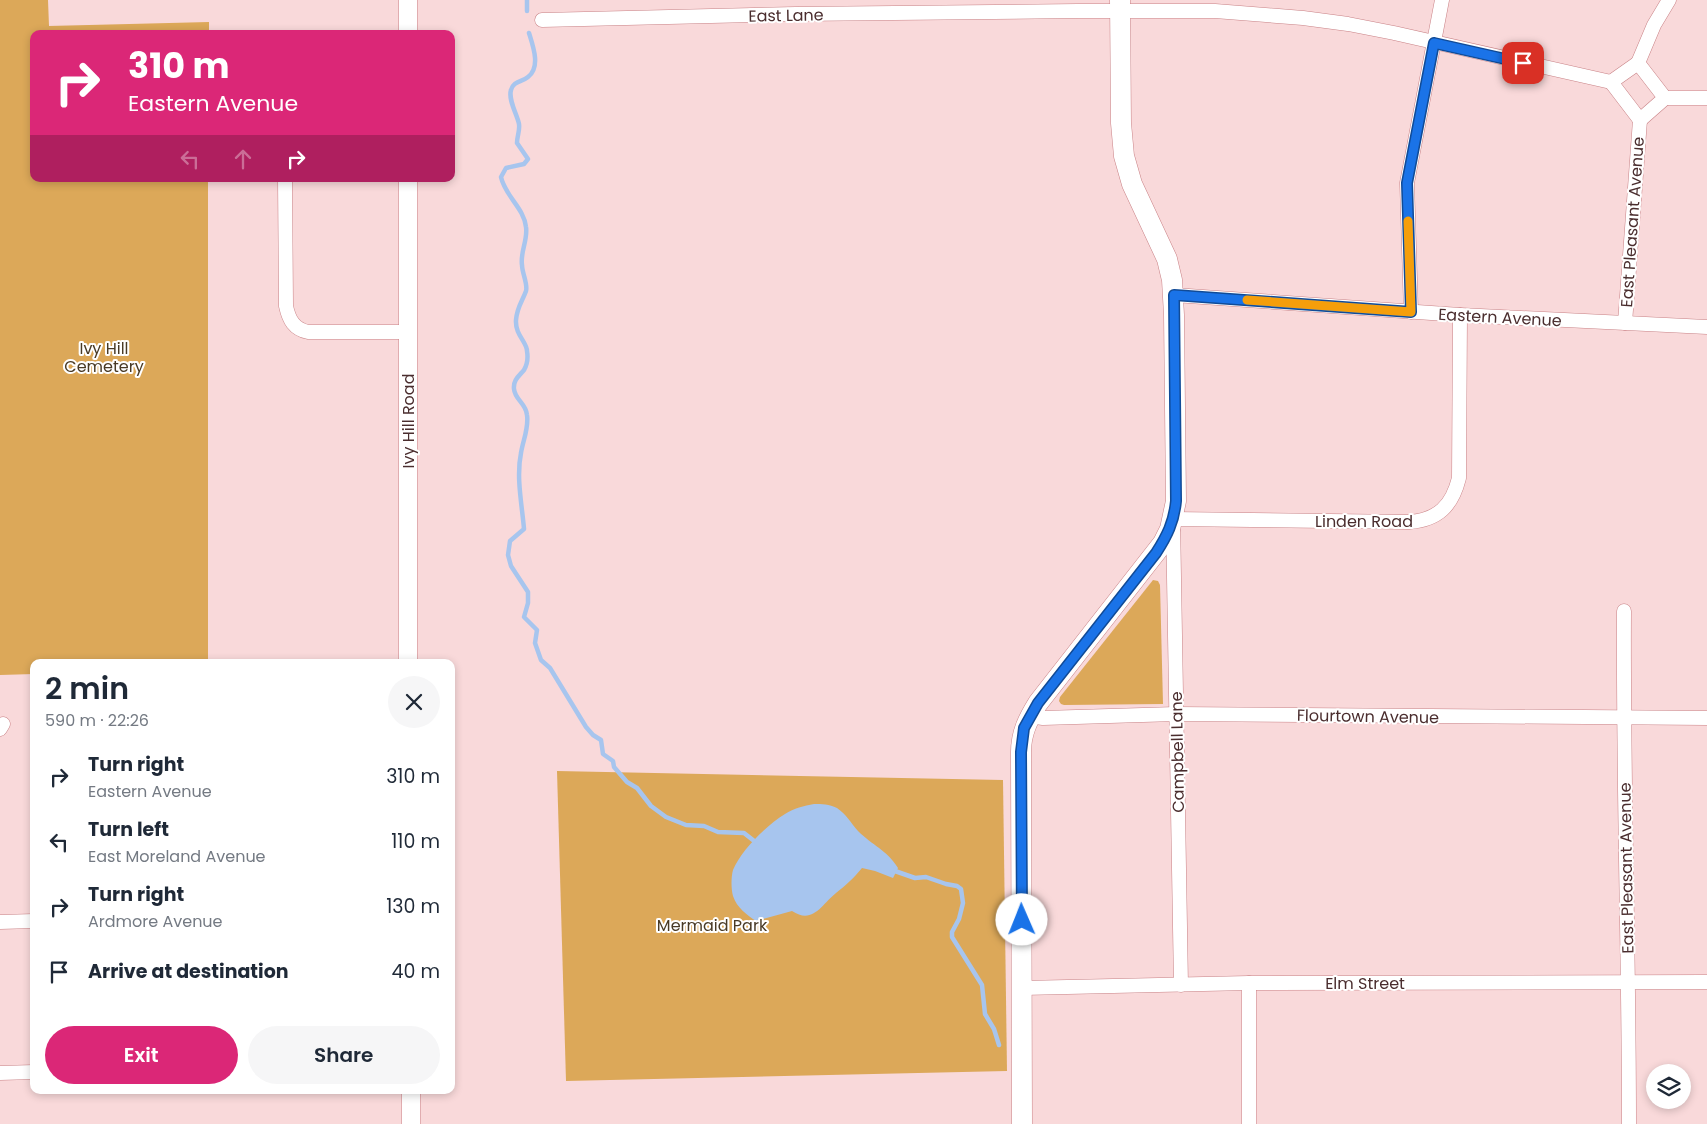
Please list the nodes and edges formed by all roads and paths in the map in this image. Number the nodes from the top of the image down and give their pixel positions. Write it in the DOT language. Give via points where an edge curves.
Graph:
graph roads {
  1 [pos="408,0"];
  2 [pos="1442,0"];
  3 [pos="1669,0"];
  4 [pos="1120,6"];
  5 [pos="796,7"];
  6 [pos="542,20"];
  7 [pos="408,30"];
  8 [pos="1434,43"];
  9 [pos="1638,63"];
  10 [pos="1611,82"];
  11 [pos="1665,98"];
  12 [pos="1707,98"];
  13 [pos="1640,120"];
  14 [pos="285,182"];
  15 [pos="408,182"];
  16 [pos="1174,295"];
  17 [pos="1411,312"];
  18 [pos="1460,316"];
  19 [pos="1625,323"];
  20 [pos="1707,327"];
  21 [pos="407,332"];
  22 [pos="1173,519"];
  23 [pos="1624,611"];
  24 [pos="408,659"];
  25 [pos="1176,714"];
  26 [pos="1029,716"];
  27 [pos="1624,718"];
  28 [pos="1707,718"];
  29 [pos="30,921"];
  30 [pos="0,922"];
  31 [pos="1629,982"];
  32 [pos="1707,982"];
  33 [pos="1249,983"];
  34 [pos="1181,985"];
  35 [pos="1022,988"];
  36 [pos="0,1072"];
  37 [pos="30,1072"];
  38 [pos="411,1094"];
  39 [pos="411,1124"];
  40 [pos="1022,1124"];
  41 [pos="1249,1124"];
  42 [pos="1629,1124"];
  1 -- 7 [label="street"];
  2 -- 8 [label="street"];
  3 -- 9 [label="street"];
  4 -- 5 [label="street, East Lane"];
  4 -- 8 [label="street, East Lane" via="1303,18"];
  4 -- 16 [label="main road" via="1124,156 1132,184 1167,259"];
  5 -- 6 [label="street, East Lane"];
  8 -- 10 [label="street, East Lane"];
  8 -- 17 [label="street" via="1407,183"];
  9 -- 10 [label="street"];
  9 -- 11 [label="street"];
  10 -- 13 [label="street"];
  11 -- 12 [label="street"];
  11 -- 13 [label="street"];
  13 -- 19 [label="street, East Pleasant Avenue"];
  14 -- 21 [label="street" via="286,306 293,325 308,332"];
  15 -- 21 [label="street, Ivy Hill Road"];
  16 -- 17 [label="street, Eastern Avenue"];
  16 -- 22 [label="main road" via="1176,501"];
  17 -- 18 [label="street, Eastern Avenue"];
  18 -- 19 [label="street, Eastern Avenue"];
  18 -- 22 [label="street, Linden Road" via="1459,478 1452,498 1437,515 1421,522"];
  19 -- 20 [label="street, Eastern Avenue"];
  21 -- 24 [label="street, Ivy Hill Road"];
  22 -- 25 [label="street, Campbell Lane"];
  22 -- 26 [label="main road" via="1168,535 1156,553"];
  23 -- 27 [label="street, East Pleasant Avenue"];
  25 -- 26 [label="street, Flourtown Avenue"];
  25 -- 27 [label="street, Flourtown Avenue"];
  25 -- 34 [label="street, Campbell Lane"];
  26 -- 35 [label="main road" via="1021,752"];
  27 -- 28 [label="street, Flourtown Avenue"];
  27 -- 31 [label="street, East Pleasant Avenue"];
  29 -- 30 [label="street"];
  31 -- 32 [label="street, Elm Street"];
  31 -- 33 [label="street, Elm Street"];
  31 -- 42 [label="street, East Pleasant Avenue"];
  33 -- 34 [label="street, Elm Street"];
  33 -- 41 [label="street"];
  34 -- 35 [label="street, Elm Street"];
  35 -- 40 [label="main road"];
  36 -- 37 [label="street"];
  38 -- 39 [label="street"];
}
